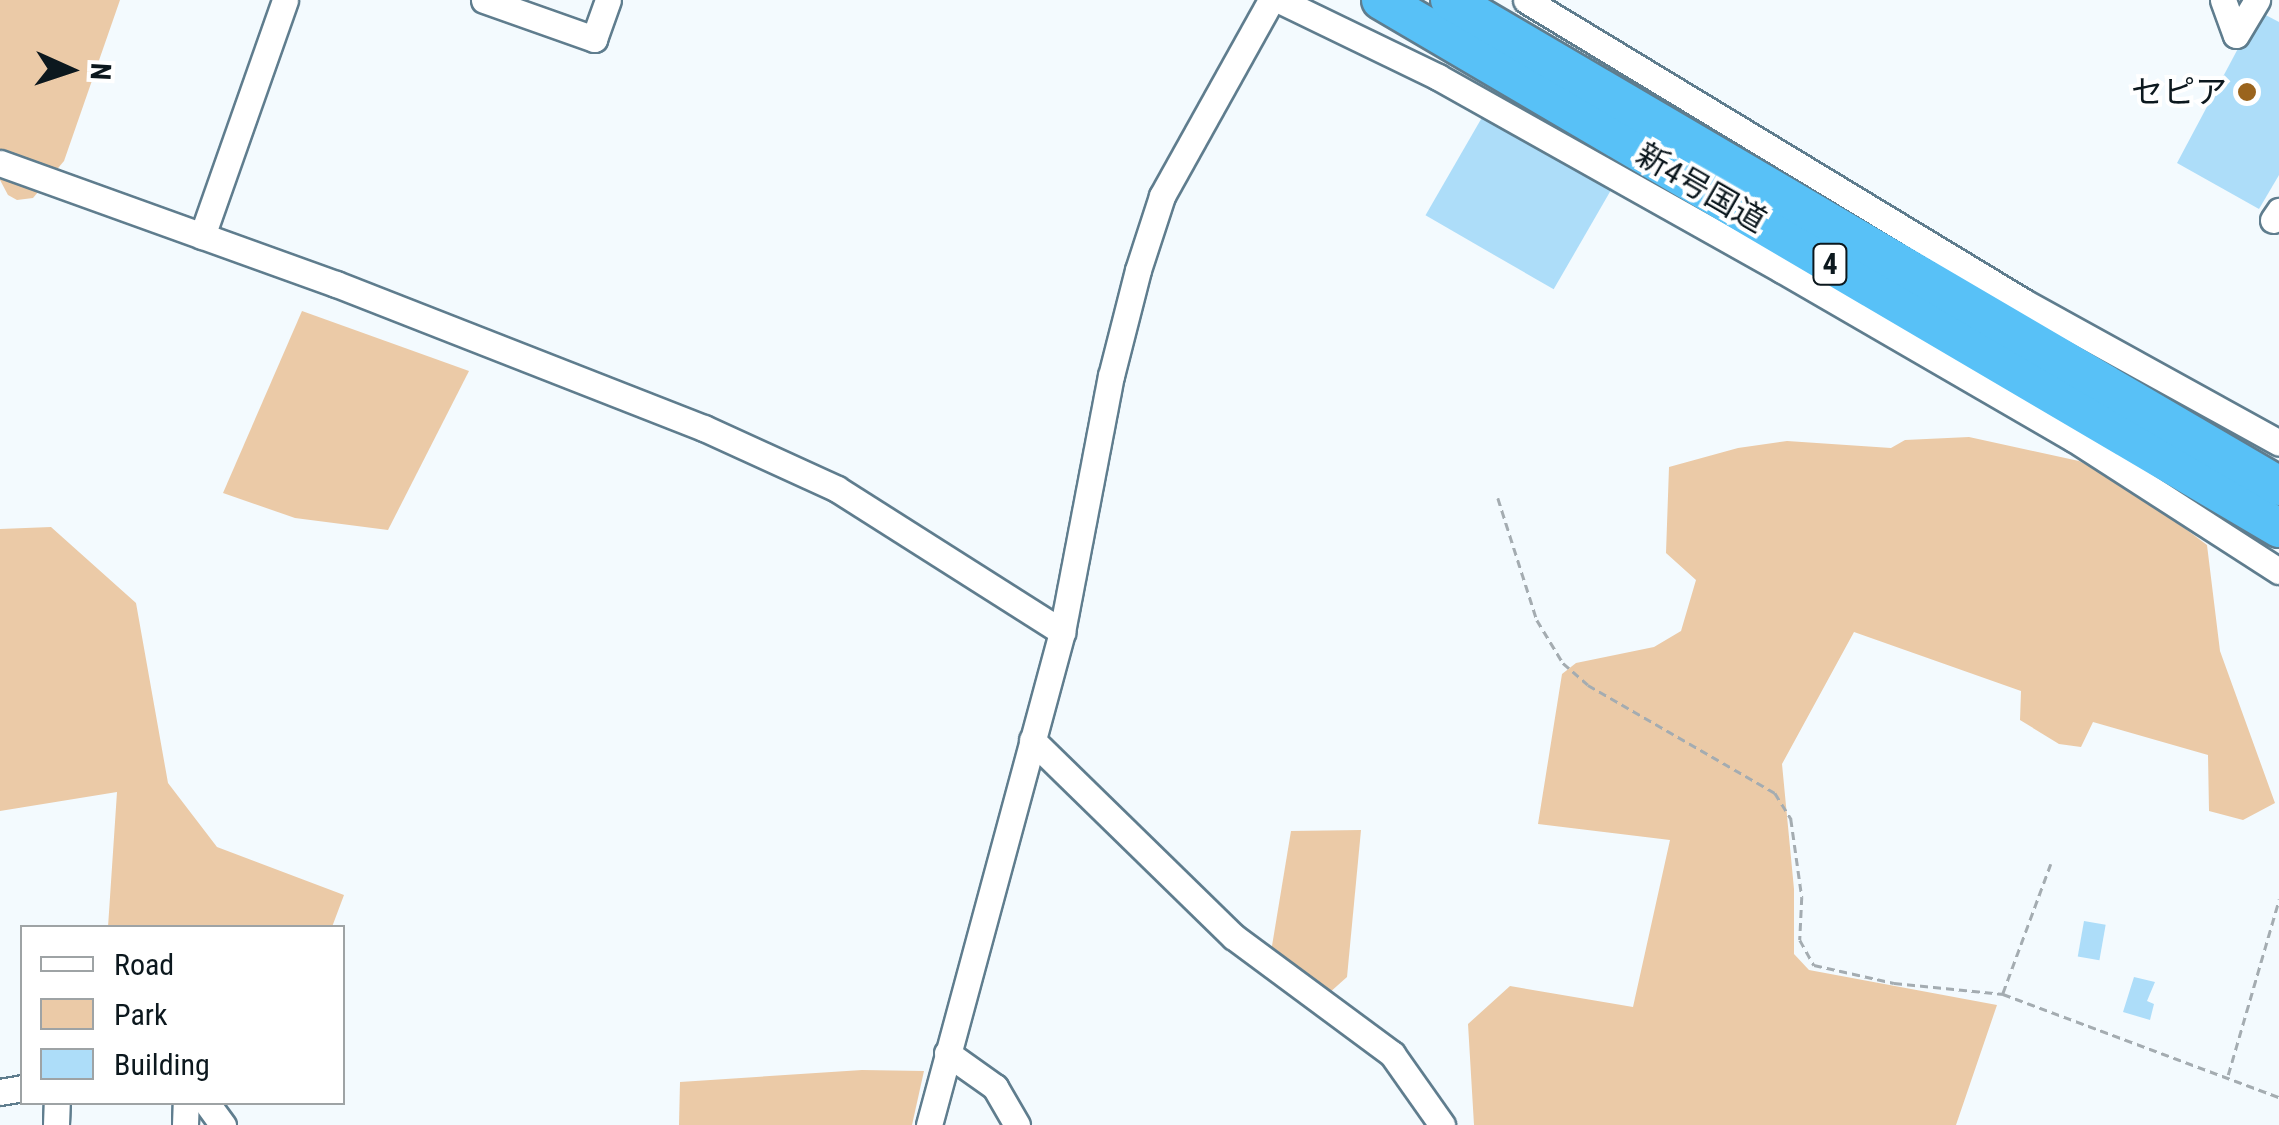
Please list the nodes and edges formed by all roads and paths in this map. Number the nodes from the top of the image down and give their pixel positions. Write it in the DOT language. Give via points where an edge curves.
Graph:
graph roads {
  1 [pos="286,0"];
  2 [pos="484,0"];
  3 [pos="608,0"];
  4 [pos="1272,0"];
  5 [pos="1280,0"];
  6 [pos="1381,0"];
  7 [pos="1450,0"];
  8 [pos="1526,0"];
  9 [pos="2223,0"];
  10 [pos="2257,0"];
  11 [pos="0,162"];
  12 [pos="202,236"];
  13 [pos="1790,257"];
  14 [pos="2016,315"];
  15 [pos="1944,347"];
  16 [pos="2279,442"];
  17 [pos="2279,486"];
  18 [pos="1498,498"];
  19 [pos="2279,528"];
  20 [pos="2279,571"];
  21 [pos="1062,632"];
  22 [pos="1032,740"];
  23 [pos="2051,864"];
  24 [pos="2279,899"];
  25 [pos="2003,994"];
  26 [pos="947,1053"];
  27 [pos="2228,1077"];
  28 [pos="2279,1097"];
  29 [pos="929,1125"];
  30 [pos="1017,1125"];
  31 [pos="1442,1125"];
  1 -- 12 [label="street"];
  2 -- 3 [label="street" via="594,40"];
  4 -- 21 [label="street" via="1162,196 1111,376"];
  5 -- 13 [label="street"];
  6 -- 13 [label="highway, 新4号国道 / 4"];
  7 -- 14 [label="highway, 新4号国道 / 4"];
  8 -- 14 [label="street"];
  9 -- 10 [label="street" via="2236,34"];
  11 -- 12 [label="street"];
  12 -- 21 [label="street" via="514,352 820,481"];
  13 -- 15 [label="highway, 新4号国道 / 4"];
  14 -- 16 [label="street"];
  14 -- 17 [label="highway, 新4号国道 / 4"];
  15 -- 19 [label="highway, 新4号国道 / 4"];
  15 -- 20 [label="street"];
  18 -- 25 [label="path" via="1537,620 1563,663 1588,685 1775,793 1792,820 1800,940 1814,965 1894,983"];
  21 -- 22 [label="street"];
  22 -- 26 [label="street"];
  22 -- 31 [label="street" via="1234,936 1392,1054"];
  23 -- 25 [label="path"];
  24 -- 27 [label="path"];
  25 -- 27 [label="path"];
  26 -- 29 [label="street"];
  26 -- 30 [label="street" via="995,1087"];
  27 -- 28 [label="path"];
}
